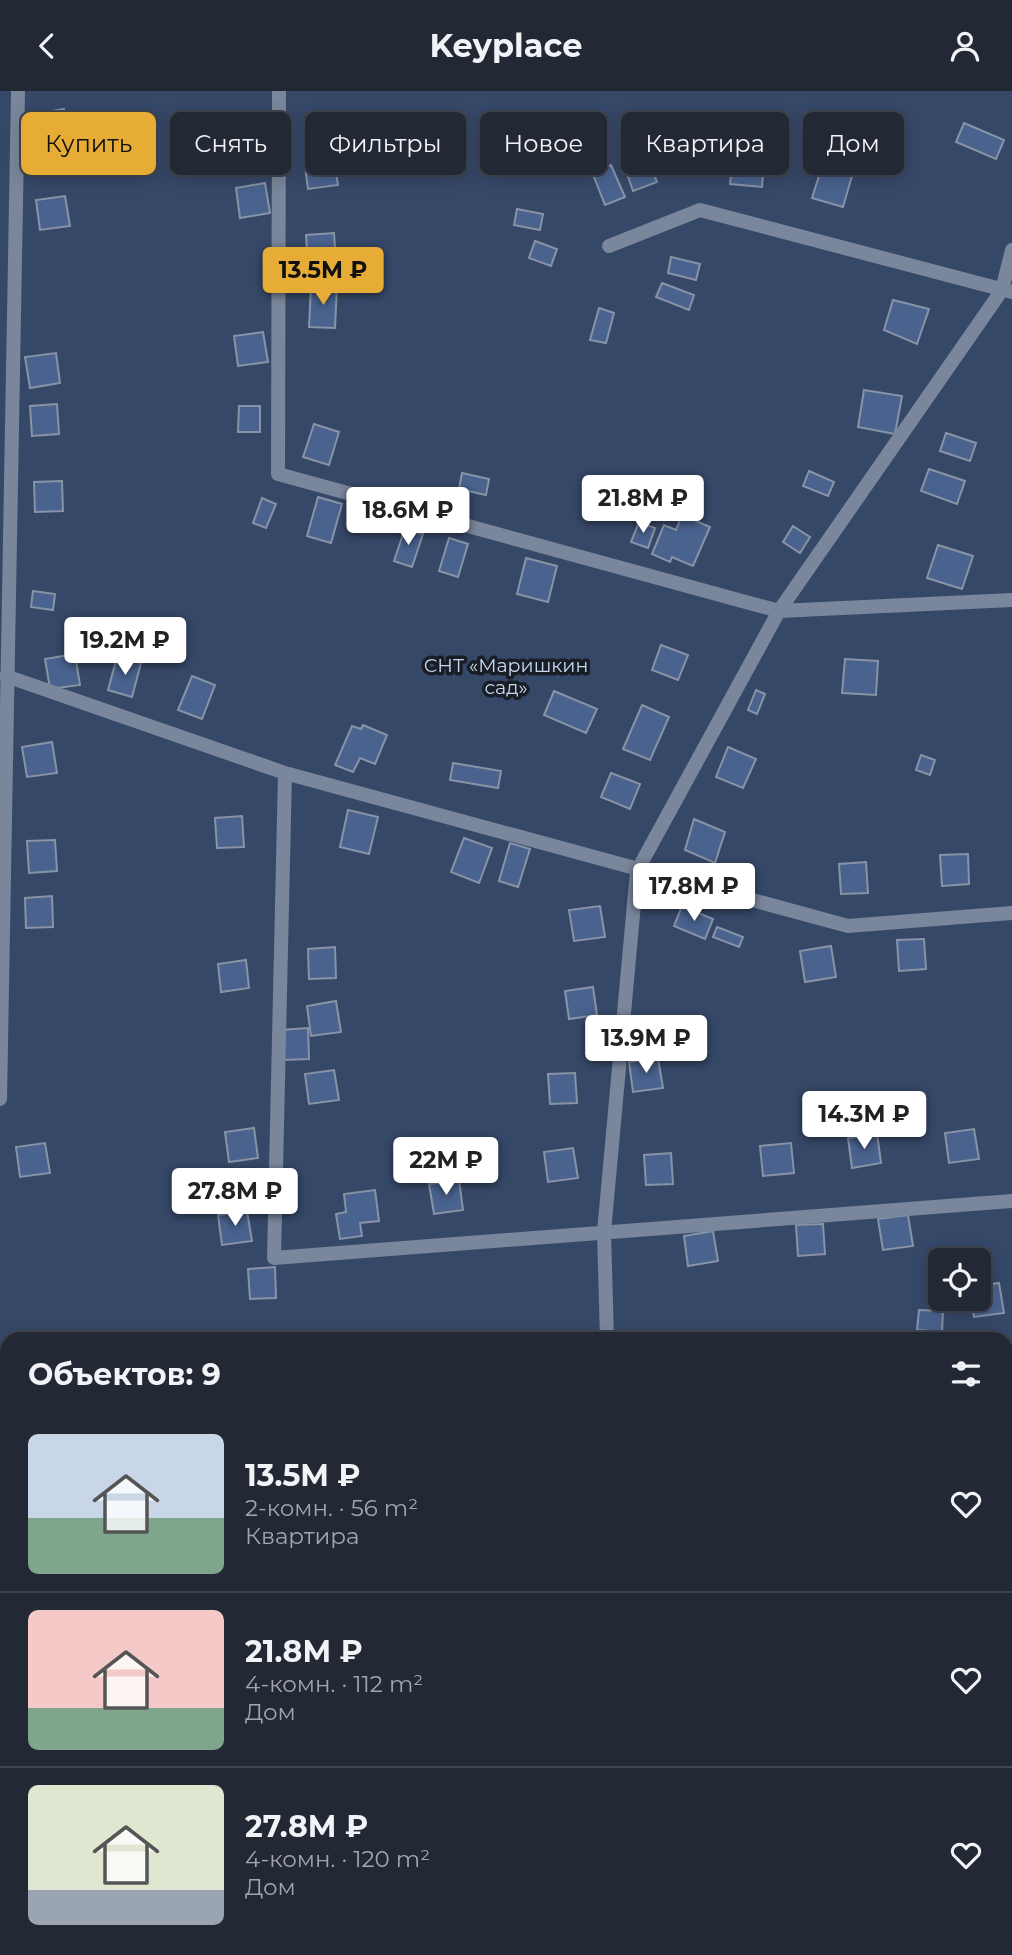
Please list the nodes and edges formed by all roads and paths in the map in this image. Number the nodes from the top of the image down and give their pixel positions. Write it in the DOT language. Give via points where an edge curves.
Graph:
graph roads {
  1 [pos="18,91"];
  2 [pos="279,91"];
  3 [pos="609,246"];
  4 [pos="1012,250"];
  5 [pos="1007,291"];
  6 [pos="1012,600"];
  7 [pos="779,611"];
  8 [pos="6,676"];
  9 [pos="285,773"];
  10 [pos="637,871"];
  11 [pos="1012,913"];
  12 [pos="0,1099"];
  13 [pos="1012,1201"];
  14 [pos="604,1232"];
  15 [pos="607,1332"];
  1 -- 8 [label="lane"];
  2 -- 7 [label="lane" via="278,474"];
  3 -- 5 [label="lane" via="700,210"];
  4 -- 5 [label="lane"];
  5 -- 7 [label="lane"];
  6 -- 7 [label="lane"];
  7 -- 10 [label="lane"];
  8 -- 9 [label="lane"];
  8 -- 12 [label="lane"];
  9 -- 10 [label="lane"];
  9 -- 14 [label="lane" via="274,1258"];
  10 -- 11 [label="lane" via="848,926"];
  10 -- 14 [label="lane"];
  13 -- 14 [label="lane"];
  14 -- 15 [label="lane"];
}
